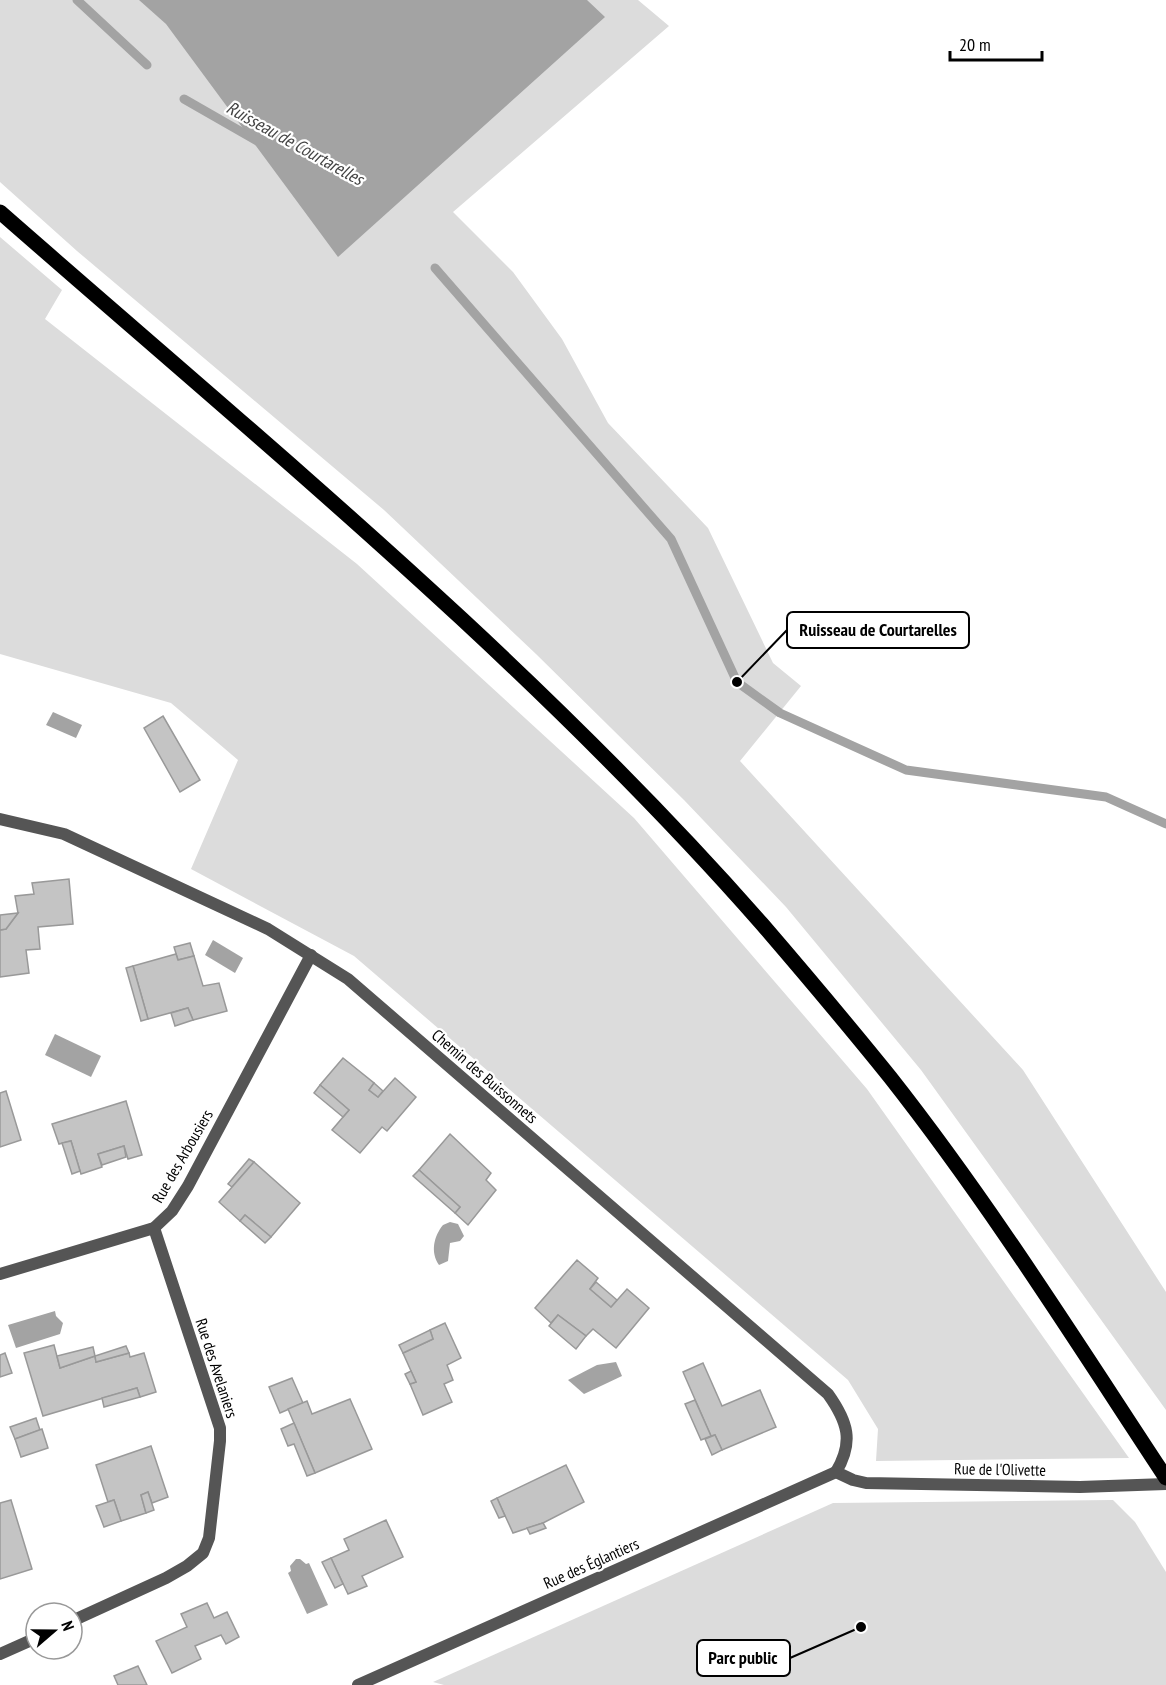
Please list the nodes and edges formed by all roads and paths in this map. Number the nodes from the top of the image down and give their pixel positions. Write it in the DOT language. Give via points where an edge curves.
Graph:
graph roads {
  1 [pos="0,212"];
  2 [pos="0,819"];
  3 [pos="311,955"];
  4 [pos="154,1228"];
  5 [pos="0,1274"];
  6 [pos="836,1472"];
  7 [pos="1166,1478"];
  8 [pos="1166,1484"];
  9 [pos="84,1616"];
  10 [pos="24,1643"];
  11 [pos="0,1654"];
  12 [pos="358,1685"];
  1 -- 7 [label="main road" via="372,536 530,682 663,816 762,925 891,1079 977,1196"];
  2 -- 3 [label="street, Chemin des Buissonnets" via="64,834 268,929"];
  3 -- 4 [label="street, Rue des Arbousiers" via="188,1186 172,1211"];
  3 -- 6 [label="street, Chemin des Buissonnets" via="348,979 828,1394 839,1410 848,1444"];
  4 -- 5 [label="street, Rue des Arbousiers"];
  4 -- 9 [label="street, Rue des Avelaniers" via="220,1428 209,1538 203,1553 187,1566"];
  6 -- 8 [label="street, Rue de l'Olivette" via="866,1483 1080,1487"];
  6 -- 12 [label="street, Rue des Églantiers"];
  10 -- 11 [label="street"];
}
